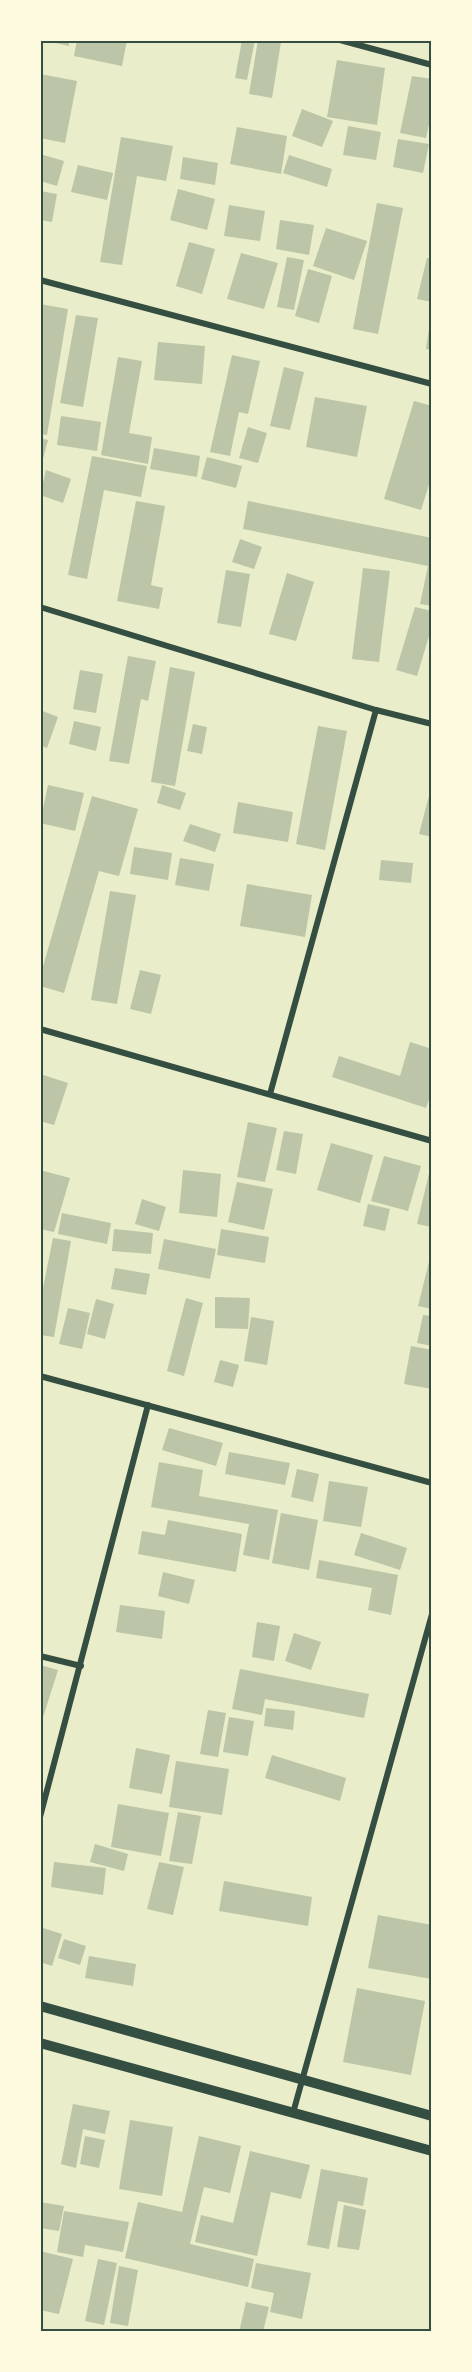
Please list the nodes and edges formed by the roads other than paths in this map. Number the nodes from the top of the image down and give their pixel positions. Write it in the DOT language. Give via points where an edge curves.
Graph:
graph roads {
  1 [pos="340,40"];
  2 [pos="432,65"];
  3 [pos="40,280"];
  4 [pos="432,384"];
  5 [pos="40,607"];
  6 [pos="376,710"];
  7 [pos="432,724"];
  8 [pos="40,1029"];
  9 [pos="270,1095"];
  10 [pos="432,1141"];
  11 [pos="40,1376"];
  12 [pos="148,1405"];
  13 [pos="432,1483"];
  14 [pos="432,1614"];
  15 [pos="40,1656"];
  16 [pos="81,1666"];
  17 [pos="40,1817"];
  18 [pos="40,2006"];
  19 [pos="40,2043"];
  20 [pos="303,2080"];
  21 [pos="293,2113"];
  22 [pos="432,2116"];
  23 [pos="432,2151"];
  1 -- 2 [label="street"];
  3 -- 4 [label="street"];
  5 -- 6 [label="street"];
  6 -- 7 [label="street"];
  6 -- 9 [label="street"];
  8 -- 9 [label="street"];
  9 -- 10 [label="street"];
  11 -- 12 [label="street"];
  12 -- 13 [label="street"];
  12 -- 16 [label="street"];
  14 -- 20 [label="street"];
  15 -- 16 [label="street"];
  16 -- 17 [label="street"];
  18 -- 20 [label="street"];
  19 -- 21 [label="street"];
  20 -- 21 [label="street"];
  20 -- 22 [label="street"];
  21 -- 23 [label="street"];
}
